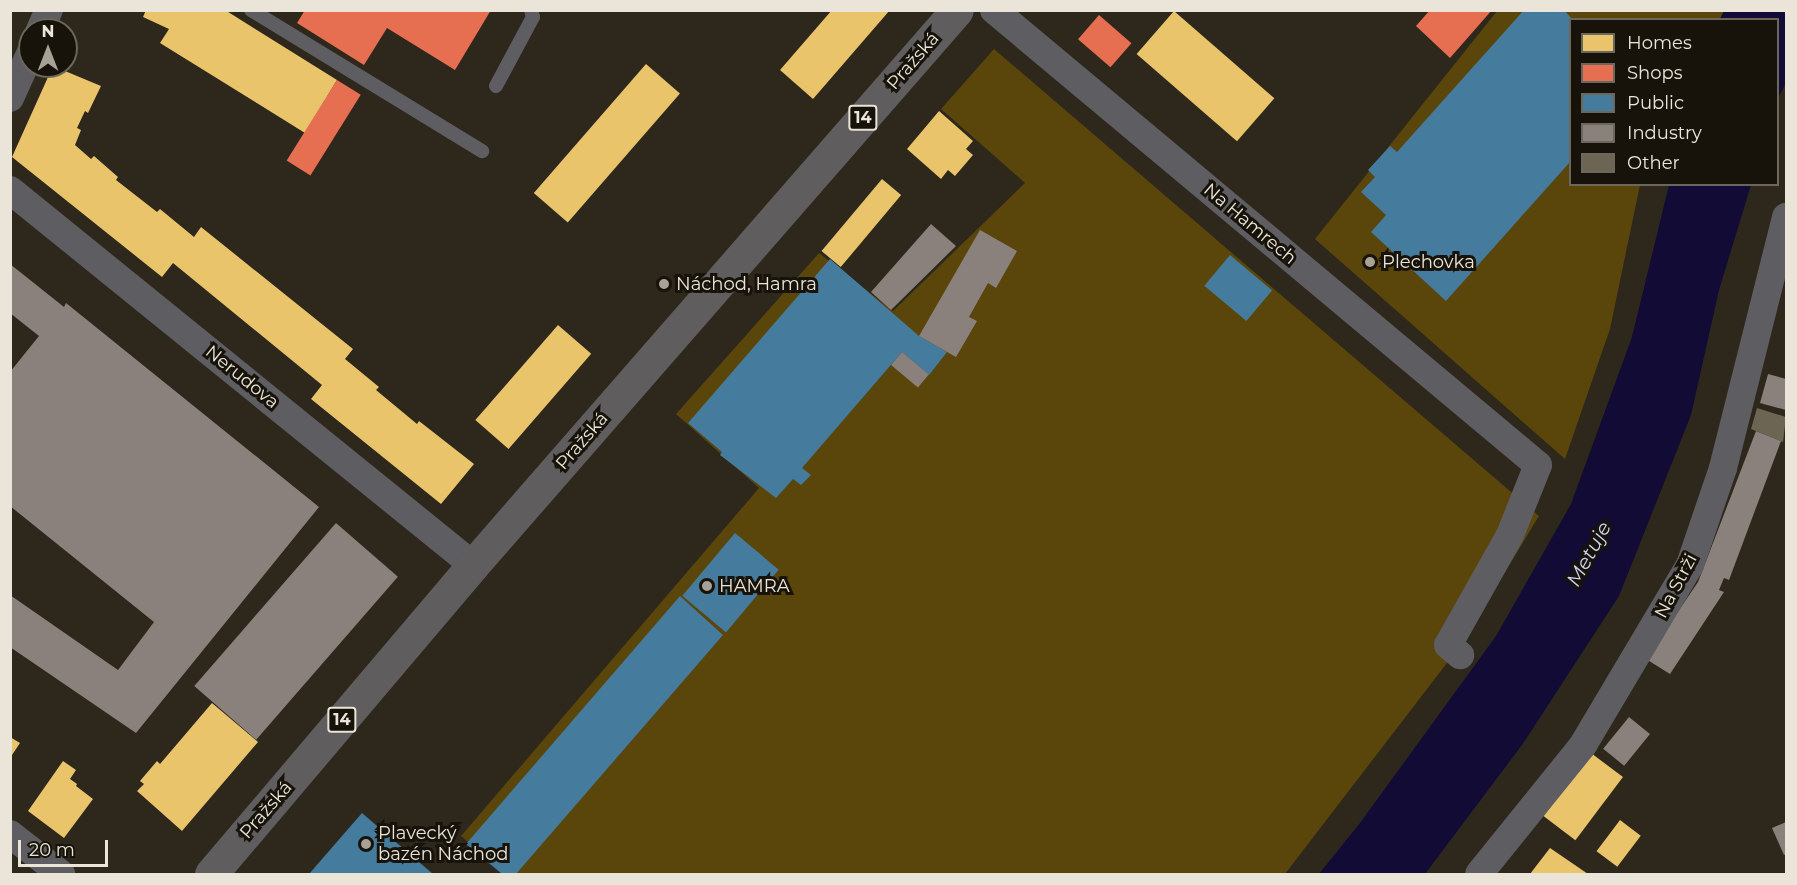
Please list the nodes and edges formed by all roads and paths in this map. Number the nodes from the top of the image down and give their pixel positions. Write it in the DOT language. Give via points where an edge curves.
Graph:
graph roads {
  1 [pos="251,10"];
  2 [pos="531,10"];
  3 [pos="957,10"];
  4 [pos="994,10"];
  5 [pos="19,78"];
  6 [pos="496,86"];
  7 [pos="10,98"];
  8 [pos="482,151"];
  9 [pos="10,190"];
  10 [pos="1786,217"];
  11 [pos="473,566"];
  12 [pos="1460,655"];
  13 [pos="10,834"];
  14 [pos="61,874"];
  15 [pos="211,874"];
  16 [pos="1479,874"];
  1 -- 8 [label="lane"];
  2 -- 6 [label="lane" via="533,17"];
  3 -- 11 [label="main road, Pražská / 14"];
  4 -- 12 [label="street, Na Hamrech" via="1538,465 1510,535 1448,645"];
  5 -- 7 [label="street"];
  9 -- 11 [label="street, Nerudova"];
  10 -- 16 [label="street, Na Strži" via="1723,468 1690,566 1583,745"];
  11 -- 15 [label="main road, Pražská / 14"];
  13 -- 14 [label="street"];
}
